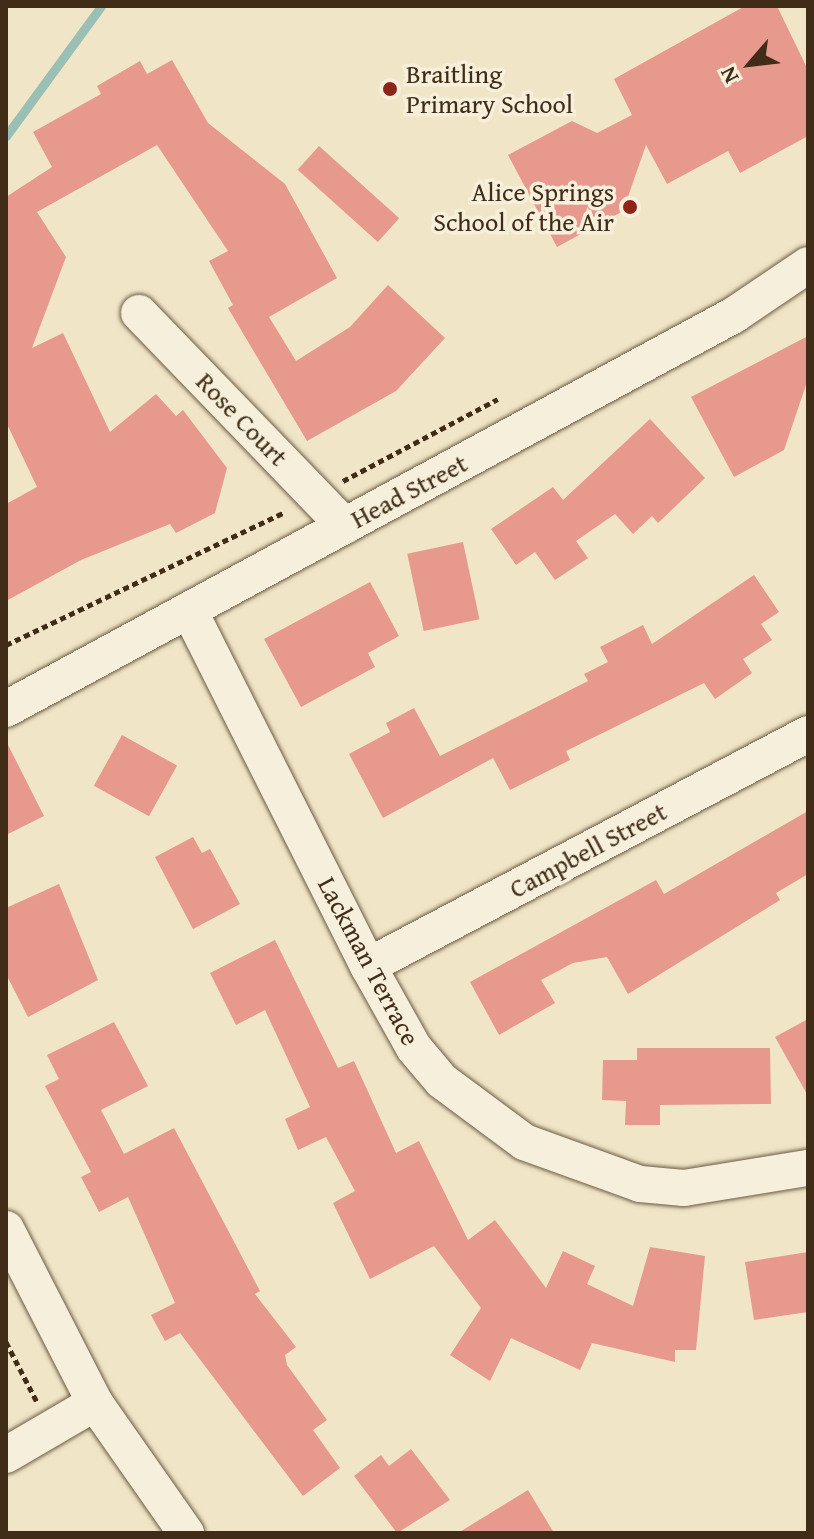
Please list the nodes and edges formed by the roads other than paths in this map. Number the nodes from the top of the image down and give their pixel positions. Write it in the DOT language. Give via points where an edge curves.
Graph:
graph roads {
  1 [pos="808,265"];
  2 [pos="139,313"];
  3 [pos="345,526"];
  4 [pos="189,610"];
  5 [pos="6,709"];
  6 [pos="808,734"];
  7 [pos="368,966"];
  8 [pos="808,1168"];
  9 [pos="6,1229"];
  10 [pos="95,1403"];
  11 [pos="6,1455"];
  12 [pos="186,1533"];
  1 -- 3 [label="street, Head Street" via="734,315"];
  2 -- 3 [label="street, Rose Court"];
  3 -- 4 [label="street, Head Street"];
  4 -- 5 [label="street, Head Street"];
  4 -- 7 [label="street, Lackman Terrace"];
  6 -- 7 [label="street, Campbell Street"];
  7 -- 8 [label="street, Lackman Terrace" via="442,1081 524,1142 640,1184 684,1188"];
  9 -- 10 [label="street"];
  10 -- 11 [label="street"];
  10 -- 12 [label="street"];
}
